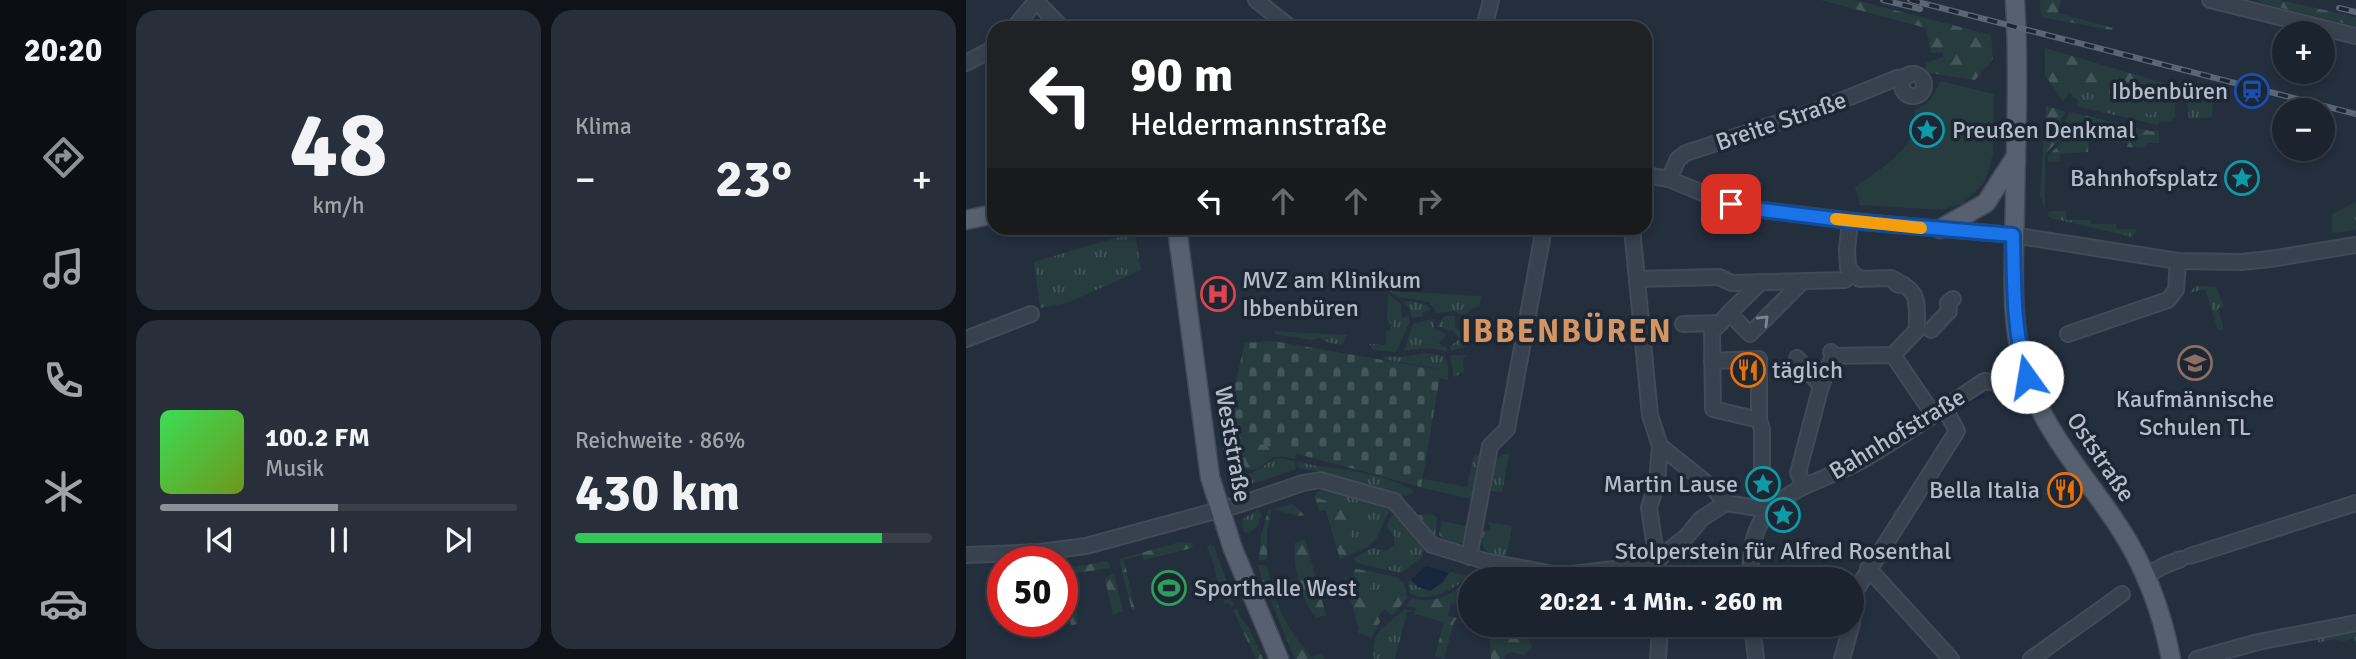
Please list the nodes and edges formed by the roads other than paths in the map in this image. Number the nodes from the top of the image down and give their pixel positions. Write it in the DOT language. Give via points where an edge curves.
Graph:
graph roads {
  1 [pos="1256,0"];
  2 [pos="1491,0"];
  3 [pos="2015,0"];
  4 [pos="2210,0"];
  5 [pos="1035,1"];
  6 [pos="1019,21"];
  7 [pos="1055,21"];
  8 [pos="1282,21"];
  9 [pos="1486,21"];
  10 [pos="2356,36"];
  11 [pos="987,52"];
  12 [pos="966,63"];
  13 [pos="1906,77"];
  14 [pos="2016,156"];
  15 [pos="1652,176"];
  16 [pos="1669,179"];
  17 [pos="987,216"];
  18 [pos="966,220"];
  19 [pos="1850,221"];
  20 [pos="1940,229"];
  21 [pos="1178,235"];
  22 [pos="1543,235"];
  23 [pos="1633,235"];
  24 [pos="2013,235"];
  25 [pos="2356,245"];
  26 [pos="2178,261"];
  27 [pos="1637,279"];
  28 [pos="1844,281"];
  29 [pos="1761,282"];
  30 [pos="1802,282"];
  31 [pos="1953,299"];
  32 [pos="1031,314"];
  33 [pos="1725,318"];
  34 [pos="1683,324"];
  35 [pos="1931,330"];
  36 [pos="2068,334"];
  37 [pos="966,339"];
  38 [pos="1893,355"];
  39 [pos="1797,358"];
  40 [pos="1712,361"];
  41 [pos="1817,379"];
  42 [pos="2030,388"];
  43 [pos="1938,411"];
  44 [pos="1759,420"];
  45 [pos="1660,446"];
  46 [pos="1675,458"];
  47 [pos="1657,484"];
  48 [pos="1804,485"];
  49 [pos="1762,486"];
  50 [pos="1726,503"];
  51 [pos="2356,503"];
  52 [pos="1219,509"];
  53 [pos="1770,510"];
  54 [pos="966,555"];
  55 [pos="1469,557"];
  56 [pos="1656,562"];
  57 [pos="1657,567"];
  58 [pos="1750,567"];
  59 [pos="1868,568"];
  60 [pos="2146,576"];
  61 [pos="2122,594"];
  62 [pos="2356,623"];
  63 [pos="1659,637"];
  64 [pos="1753,637"];
  65 [pos="1279,659"];
  66 [pos="1658,659"];
  67 [pos="1756,659"];
  68 [pos="1842,659"];
  69 [pos="1951,659"];
  70 [pos="2031,659"];
  71 [pos="2172,659"];
  72 [pos="2197,659"];
  1 -- 8 [label="street"];
  2 -- 9 [label="street"];
  3 -- 14 [label="main road, Oststraße"];
  4 -- 10 [label="street"];
  5 -- 6 [label="street"];
  5 -- 7 [label="street"];
  11 -- 12 [label="street"];
  13 -- 16 [label="street, Breite Straße" via="1686,153"];
  14 -- 20 [label="main road" via="1986,203"];
  14 -- 24 [label="main road, Oststraße"];
  15 -- 16 [label="street"];
  16 -- 19 [label="street" via="1746,208"];
  17 -- 18 [label="main road"];
  19 -- 20 [label="street"];
  19 -- 28 [label="street"];
  20 -- 24 [label="street"];
  21 -- 52 [label="main road, Weststraße" via="1210,477"];
  22 -- 55 [label="street" via="1507,429 1490,446"];
  23 -- 27 [label="street"];
  24 -- 26 [label="street"];
  24 -- 42 [label="main road, Oststraße" via="2017,328"];
  25 -- 26 [label="street" via="2241,262"];
  26 -- 36 [label="street" via="2176,290 2168,300"];
  27 -- 29 [label="street" via="1719,277 1732,283"];
  27 -- 45 [label="street" via="1650,415"];
  28 -- 30 [label="street"];
  28 -- 38 [label="street" via="1891,278 1910,287 1916,296 1917,330"];
  29 -- 30 [label="street"];
  29 -- 33 [label="street"];
  33 -- 30 [label="street, one-way" via="1750,334"];
  31 -- 35 [label="street" via="1949,311"];
  32 -- 37 [label="street"];
  33 -- 34 [label="street"];
  33 -- 40 [label="street" via="1712,332"];
  38 -- 41 [label="street" via="1832,354"];
  38 -- 43 [label="street"];
  39 -- 41 [label="street"];
  40 -- 44 [label="street" via="1713,409"];
  40 -- 44 [label="street" via="1759,359"];
  41 -- 48 [label="street" via="1798,473"];
  42 -- 43 [label="street, Bahnhofstraße" via="1984,381"];
  42 -- 60 [label="main road, Oststraße"];
  43 -- 48 [label="street, Bahnhofstraße" via="1862,460"];
  43 -- 59 [label="street" via="1957,431"];
  44 -- 49 [label="street"];
  45 -- 46 [label="street"];
  45 -- 47 [label="street"];
  46 -- 47 [label="street"];
  46 -- 50 [label="street"];
  47 -- 56 [label="street" via="1649,508"];
  48 -- 53 [label="street, Bahnhofstraße"];
  50 -- 53 [label="street"];
  50 -- 56 [label="street" via="1701,519"];
  51 -- 60 [label="street" via="2186,558"];
  52 -- 54 [label="street" via="1086,546"];
  52 -- 55 [label="street" via="1320,480 1394,500 1428,542"];
  52 -- 65 [label="main road, Weststraße"];
  53 -- 58 [label="street, Bahnhofstraße" via="1756,531"];
  55 -- 56 [label="street" via="1553,574"];
  56 -- 57 [label="street"];
  59 -- 68 [label="street" via="1855,592"];
  59 -- 69 [label="street"];
  60 -- 71 [label="main road, Oststraße"];
  61 -- 70 [label="street"];
  62 -- 72 [label="street"];
  63 -- 66 [label="street"];
  64 -- 67 [label="street"];
}
